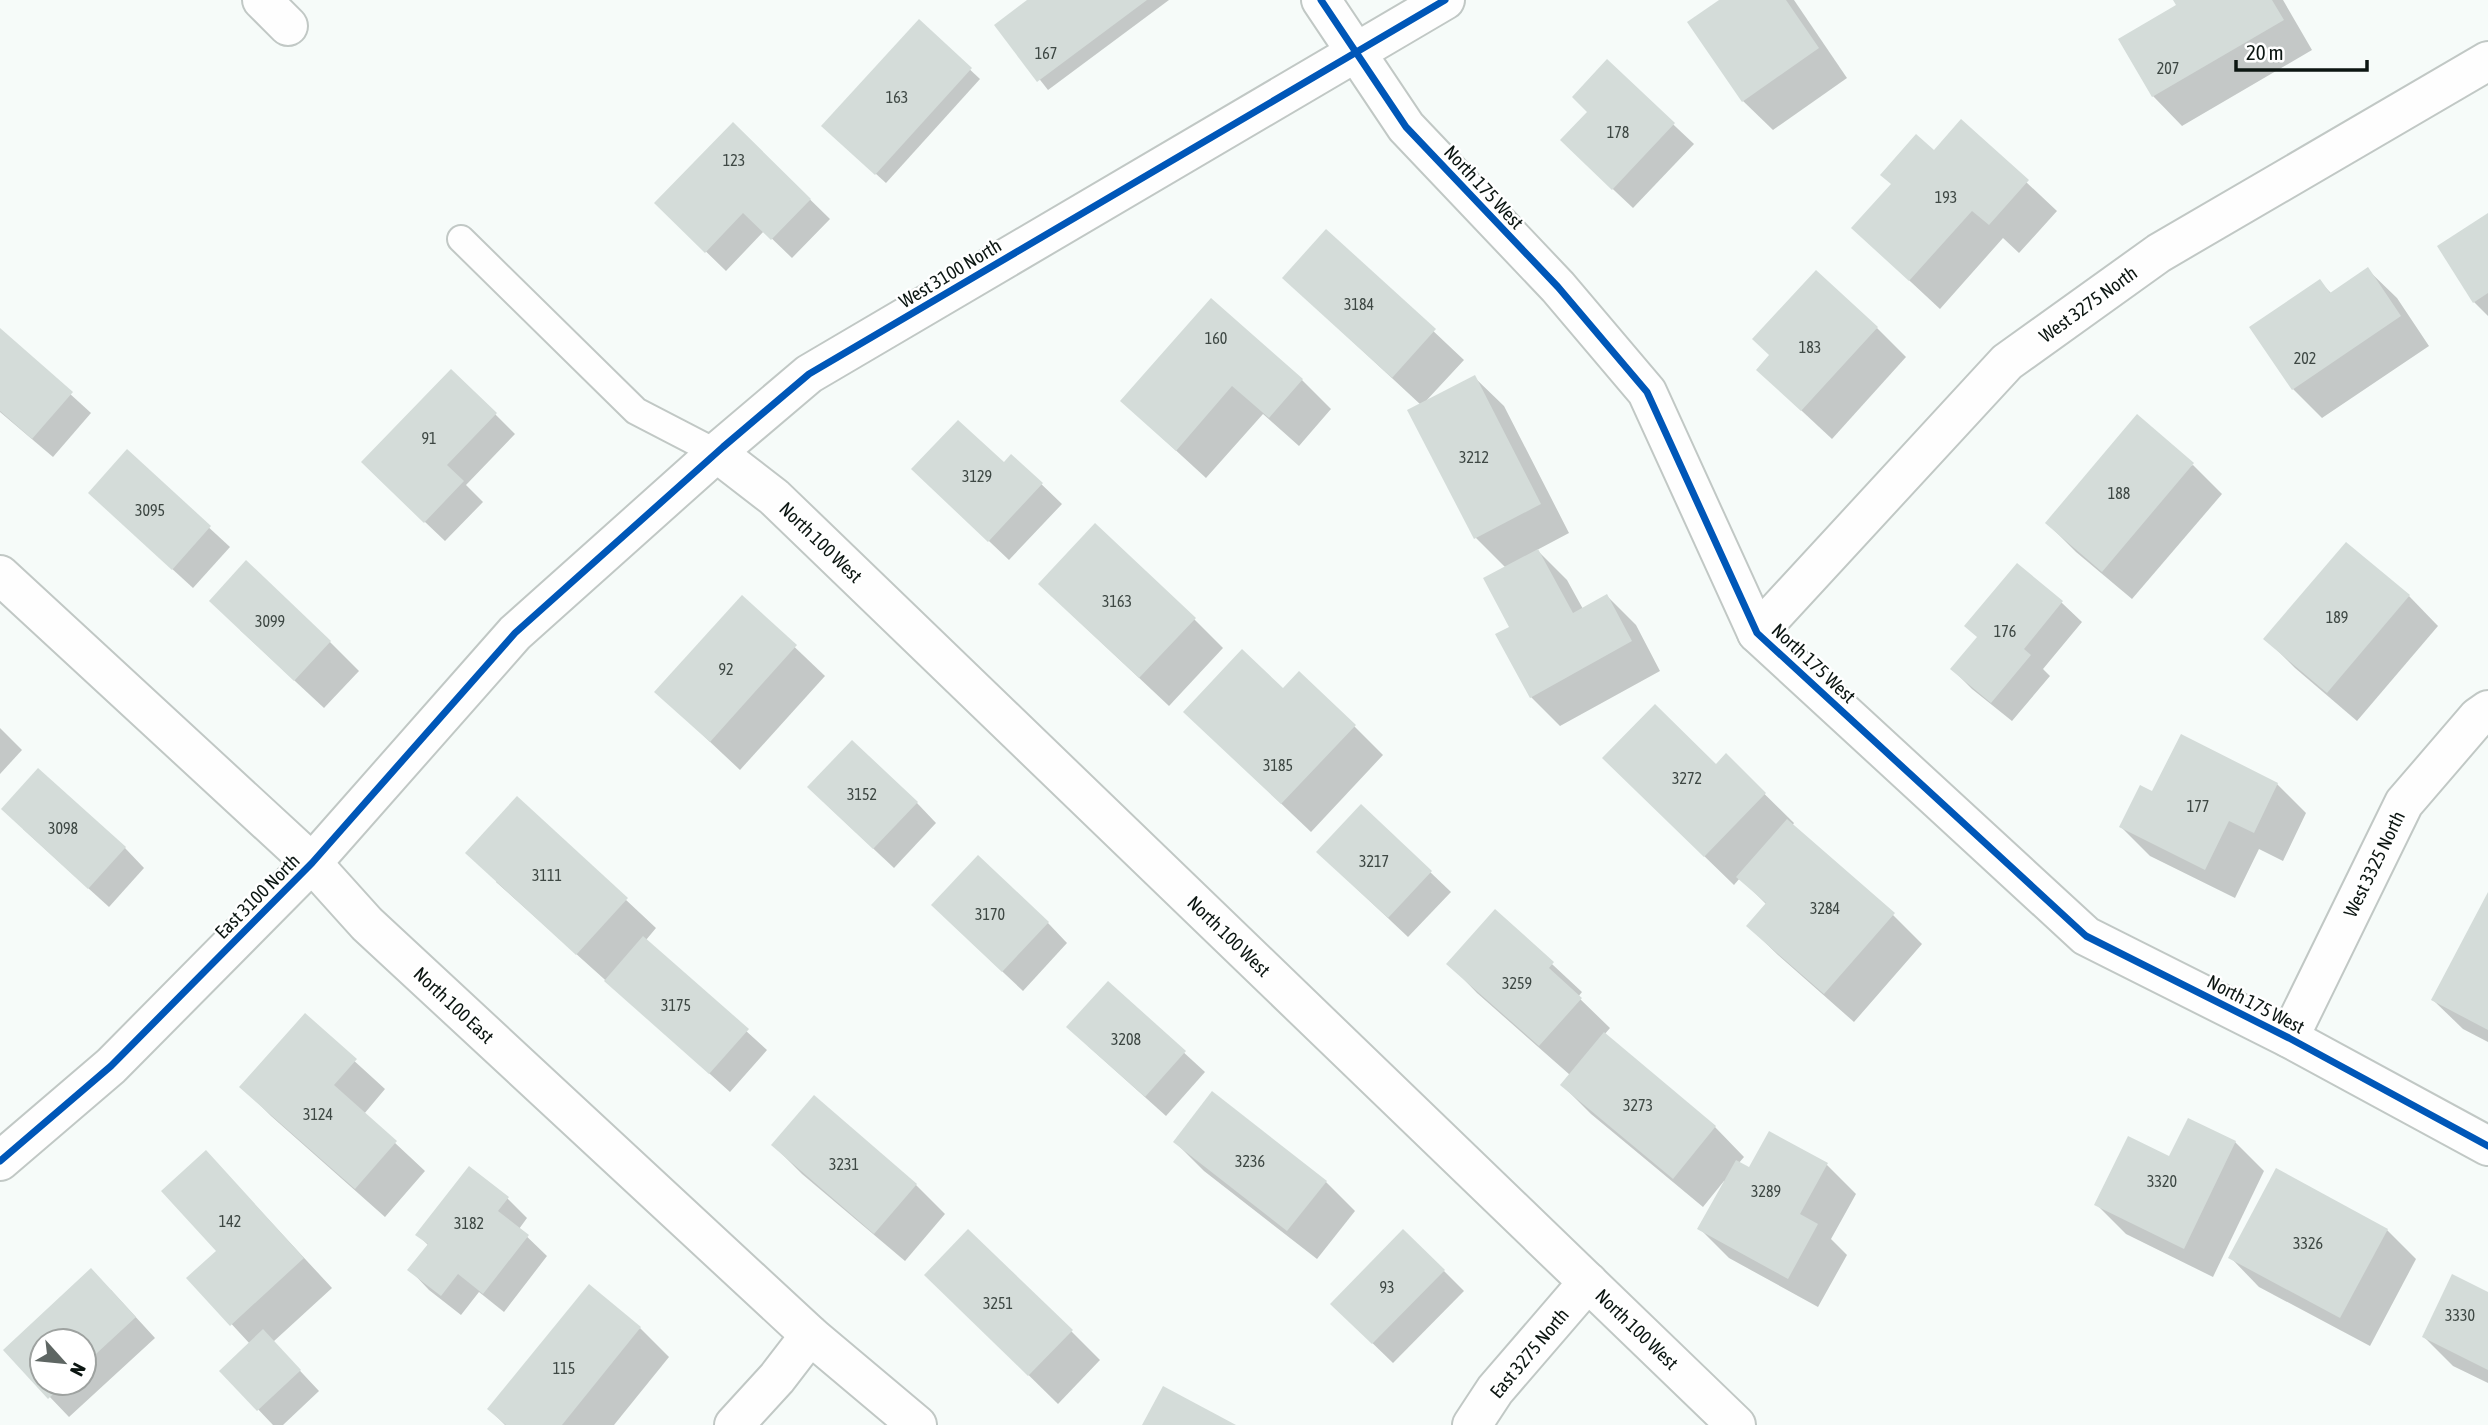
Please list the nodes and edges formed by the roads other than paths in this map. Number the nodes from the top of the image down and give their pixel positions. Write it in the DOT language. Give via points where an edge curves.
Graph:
graph roads {
  1 [pos="1321,0"];
  2 [pos="1445,0"];
  3 [pos="1354,52"];
  4 [pos="2488,61"];
  5 [pos="461,239"];
  6 [pos="717,453"];
  7 [pos="0,575"];
  8 [pos="515,633"];
  9 [pos="1757,633"];
  10 [pos="2488,710"];
  11 [pos="312,863"];
  12 [pos="2289,1038"];
  13 [pos="2488,1146"];
  14 [pos="0,1161"];
  15 [pos="1588,1282"];
  16 [pos="810,1335"];
  17 [pos="734,1425"];
  18 [pos="917,1425"];
  19 [pos="1472,1425"];
  20 [pos="1736,1425"];
  1 -- 3 [label="street, North 175 West"];
  2 -- 3 [label="street, West 3100 North"];
  3 -- 6 [label="street, West 3100 North" via="809,374"];
  3 -- 9 [label="street, North 175 West" via="1406,127 1558,287 1647,392"];
  4 -- 9 [label="street, West 3275 North" via="2159,253 2007,362"];
  5 -- 6 [label="lane" via="636,411"];
  6 -- 8 [label="street, West 3100 North"];
  6 -- 15 [label="street, North 100 West" via="774,497"];
  7 -- 11 [label="street, North 100 East"];
  8 -- 11 [label="street, East 3100 North"];
  9 -- 12 [label="street, North 175 West" via="2086,936"];
  10 -- 12 [label="street, West 3325 North" via="2404,803"];
  11 -- 14 [label="street, East 3100 North" via="111,1066"];
  11 -- 16 [label="street, North 100 East" via="361,919"];
  12 -- 13 [label="street, North 175 West"];
  15 -- 19 [label="street, East 3275 North"];
  15 -- 20 [label="street, North 100 West"];
  16 -- 17 [label="street"];
  16 -- 18 [label="street, North 100 East"];
}
